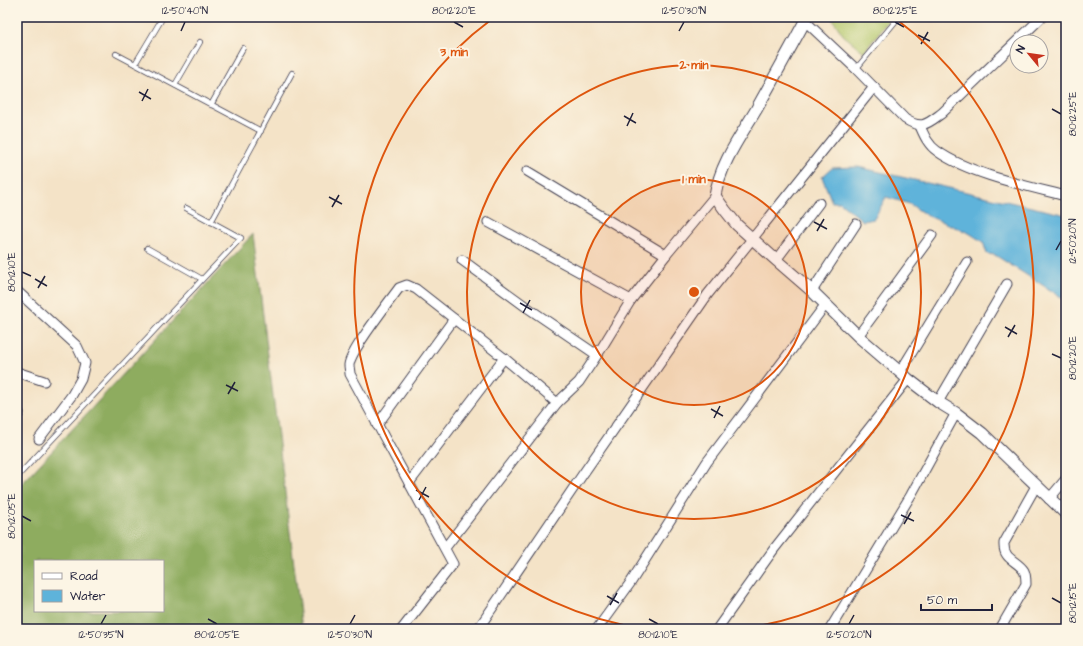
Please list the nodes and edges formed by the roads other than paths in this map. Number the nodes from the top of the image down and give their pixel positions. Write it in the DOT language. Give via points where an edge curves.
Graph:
graph roads {
  1 [pos="163,17"];
  2 [pos="899,17"];
  3 [pos="1042,17"];
  4 [pos="805,19"];
  5 [pos="200,42"];
  6 [pos="243,48"];
  7 [pos="116,54"];
  8 [pos="135,64"];
  9 [pos="856,69"];
  10 [pos="292,73"];
  11 [pos="175,85"];
  12 [pos="874,87"];
  13 [pos="211,105"];
  14 [pos="920,126"];
  15 [pos="261,131"];
  16 [pos="527,170"];
  17 [pos="715,196"];
  18 [pos="1066,196"];
  19 [pos="819,204"];
  20 [pos="186,208"];
  21 [pos="211,222"];
  22 [pos="488,222"];
  23 [pos="856,224"];
  24 [pos="932,235"];
  25 [pos="752,238"];
  26 [pos="147,248"];
  27 [pos="666,255"];
  28 [pos="462,260"];
  29 [pos="776,260"];
  30 [pos="966,262"];
  31 [pos="202,279"];
  32 [pos="1007,284"];
  33 [pos="17,290"];
  34 [pos="812,291"];
  35 [pos="631,300"];
  36 [pos="826,304"];
  37 [pos="454,319"];
  38 [pos="858,336"];
  39 [pos="601,349"];
  40 [pos="504,358"];
  41 [pos="17,372"];
  42 [pos="900,372"];
  43 [pos="908,379"];
  44 [pos="44,381"];
  45 [pos="938,402"];
  46 [pos="557,403"];
  47 [pos="956,413"];
  48 [pos="377,425"];
  49 [pos="39,439"];
  50 [pos="17,477"];
  51 [pos="1066,479"];
  52 [pos="409,483"];
  53 [pos="1036,486"];
  54 [pos="1049,499"];
  55 [pos="1066,514"];
  56 [pos="445,548"];
  57 [pos="402,629"];
  58 [pos="478,629"];
  59 [pos="597,629"];
  60 [pos="717,629"];
  61 [pos="830,629"];
  62 [pos="1000,629"];
  1 -- 8 [label="lane"];
  2 -- 9 [label="lane"];
  3 -- 14 [label="street" via="942,113"];
  4 -- 9 [label="street"];
  4 -- 17 [label="street" via="725,163"];
  5 -- 11 [label="lane"];
  6 -- 13 [label="lane"];
  7 -- 8 [label="lane"];
  8 -- 11 [label="lane"];
  9 -- 12 [label="street"];
  10 -- 15 [label="lane"];
  11 -- 13 [label="lane"];
  12 -- 14 [label="street" via="905,119"];
  12 -- 25 [label="street"];
  13 -- 15 [label="lane"];
  14 -- 18 [label="street" via="926,139 936,150 959,163 985,174"];
  15 -- 21 [label="lane"];
  16 -- 27 [label="street"];
  17 -- 25 [label="street" via="737,225"];
  17 -- 27 [label="street"];
  19 -- 29 [label="street"];
  20 -- 21 [label="lane"];
  21 -- 31 [label="lane" via="241,238"];
  22 -- 35 [label="street"];
  23 -- 34 [label="street"];
  24 -- 38 [label="street"];
  25 -- 29 [label="street"];
  25 -- 58 [label="street" via="708,294"];
  26 -- 31 [label="lane"];
  27 -- 35 [label="street"];
  28 -- 39 [label="street" via="594,353"];
  29 -- 34 [label="street"];
  30 -- 42 [label="street"];
  31 -- 50 [label="lane"];
  32 -- 45 [label="street"];
  33 -- 49 [label="street" via="77,346 84,363 81,379 72,395"];
  34 -- 36 [label="street"];
  35 -- 39 [label="street"];
  36 -- 38 [label="street"];
  36 -- 59 [label="street" via="707,462 631,582"];
  37 -- 40 [label="street"];
  37 -- 48 [label="street"];
  37 -- 48 [label="street" via="416,289 407,285 399,288 352,355 349,365 350,374"];
  38 -- 42 [label="street"];
  39 -- 46 [label="street" via="579,382"];
  40 -- 46 [label="street"];
  40 -- 52 [label="street"];
  41 -- 44 [label="street"];
  42 -- 43 [label="street"];
  43 -- 45 [label="street"];
  43 -- 60 [label="street" via="774,549"];
  45 -- 47 [label="street"];
  46 -- 56 [label="street"];
  47 -- 53 [label="street" via="982,433"];
  47 -- 61 [label="street" via="911,495"];
  48 -- 52 [label="street"];
  51 -- 54 [label="street"];
  52 -- 56 [label="street"];
  53 -- 54 [label="street"];
  53 -- 62 [label="street" via="1004,543 1008,556 1024,571 1026,584"];
  54 -- 55 [label="street"];
  56 -- 57 [label="street" via="452,564"];
}
